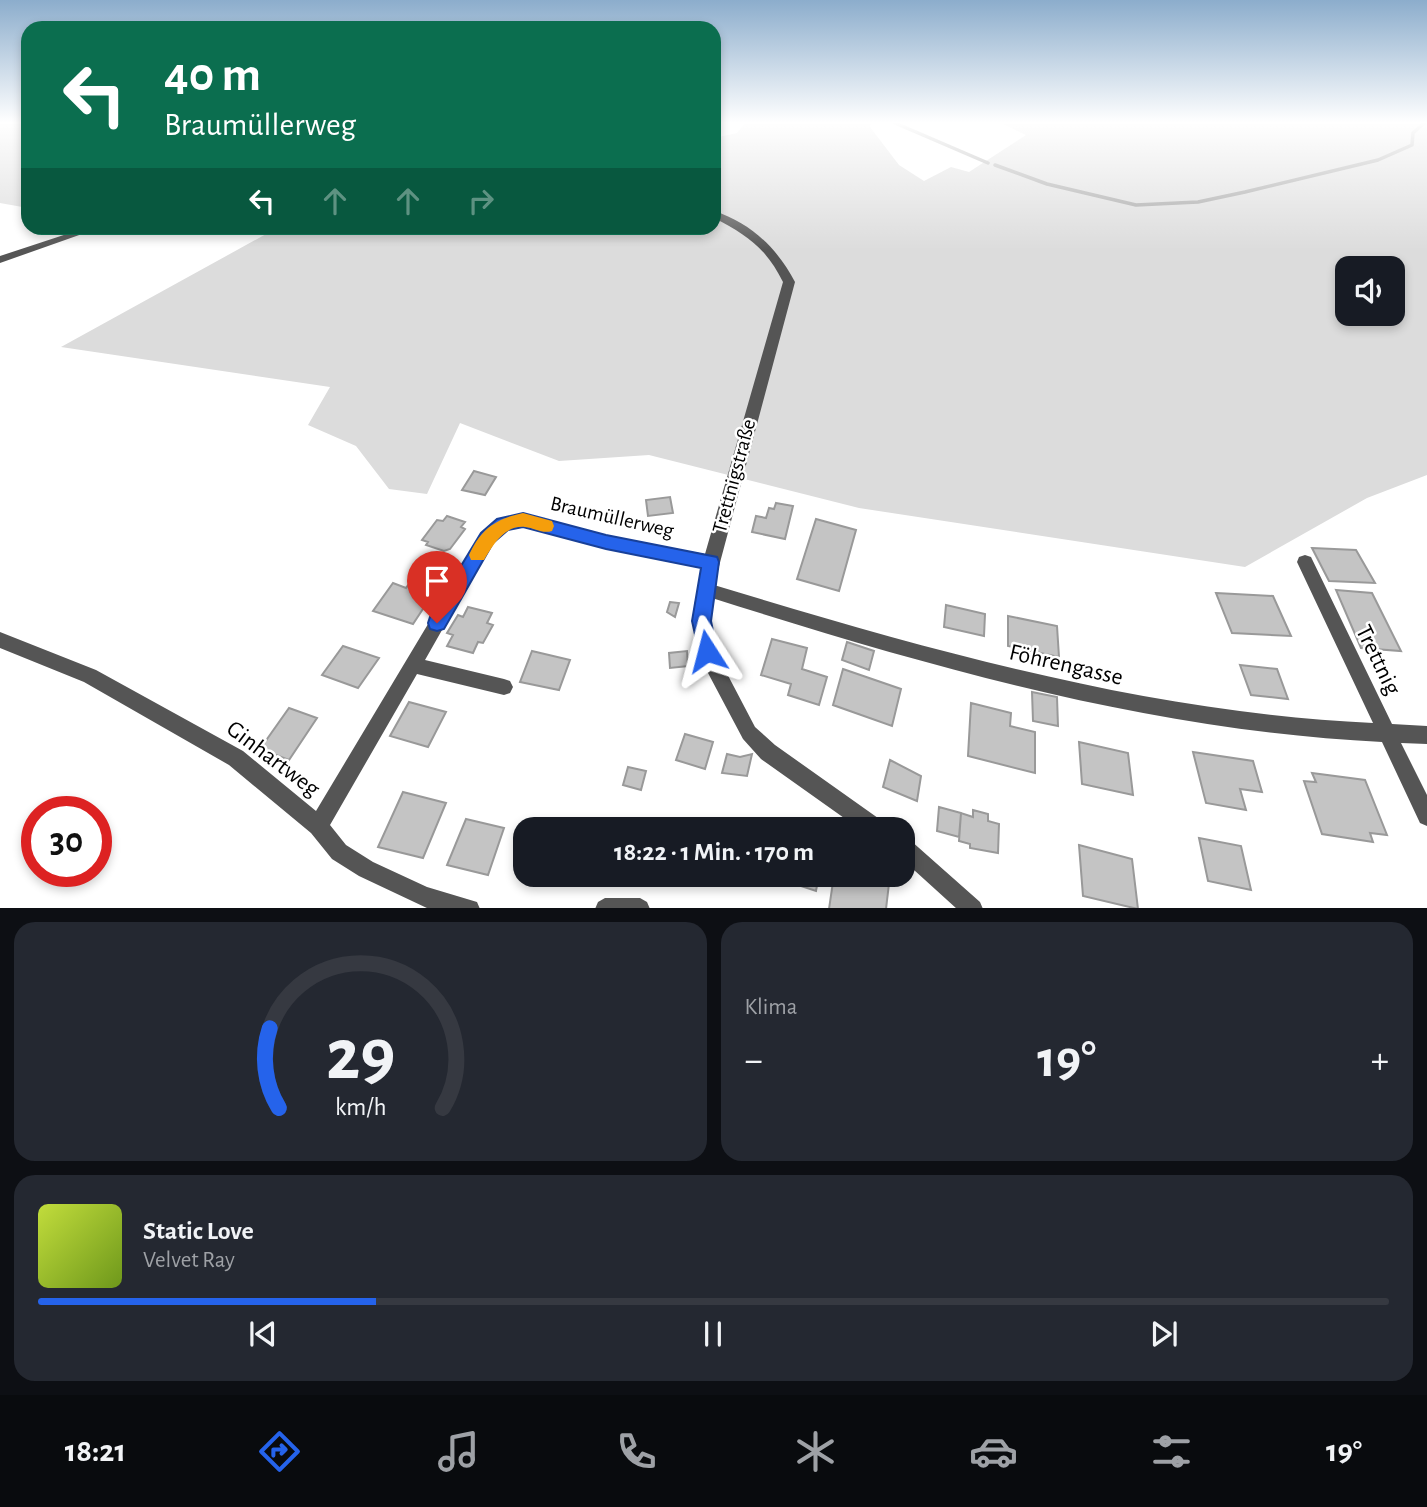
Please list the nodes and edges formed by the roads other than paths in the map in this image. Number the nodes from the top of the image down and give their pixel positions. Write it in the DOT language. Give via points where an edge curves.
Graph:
graph roads {
  1 [pos="721,218"];
  2 [pos="73,235"];
  3 [pos="0,260"];
  4 [pos="710,562"];
  5 [pos="1305,562"];
  6 [pos="705,589"];
  7 [pos="0,640"];
  8 [pos="412,665"];
  9 [pos="504,687"];
  10 [pos="1387,734"];
  11 [pos="1427,735"];
  12 [pos="1427,816"];
  13 [pos="860,817"];
  14 [pos="318,826"];
  15 [pos="915,857"];
  16 [pos="470,908"];
  17 [pos="605,908"];
  18 [pos="640,908"];
  19 [pos="973,908"];
  1 -- 4 [label="street, Trettnigstraße" via="776,254 789,282"];
  2 -- 3 [label="street"];
  4 -- 6 [label="street, Trettnigstraße"];
  4 -- 8 [label="street, Braumüllerweg" via="523,520 503,524 487,538"];
  5 -- 10 [label="street, Trettnig"];
  6 -- 10 [label="street, Föhrengasse" via="894,648 1117,702 1213,718"];
  6 -- 13 [label="street, Trettnigstraße" via="701,621 707,651 749,733 768,752"];
  7 -- 14 [label="street, Ginhartweg" via="90,676 236,758"];
  8 -- 9 [label="street"];
  8 -- 14 [label="street, Braumüllerweg"];
  10 -- 11 [label="street, Föhrengasse"];
  10 -- 12 [label="street, Trettnig"];
  14 -- 16 [label="street, Ginhartweg" via="339,852 366,869 425,897"];
  15 -- 19 [label="street"];
  17 -- 18 [label="street"];
}
